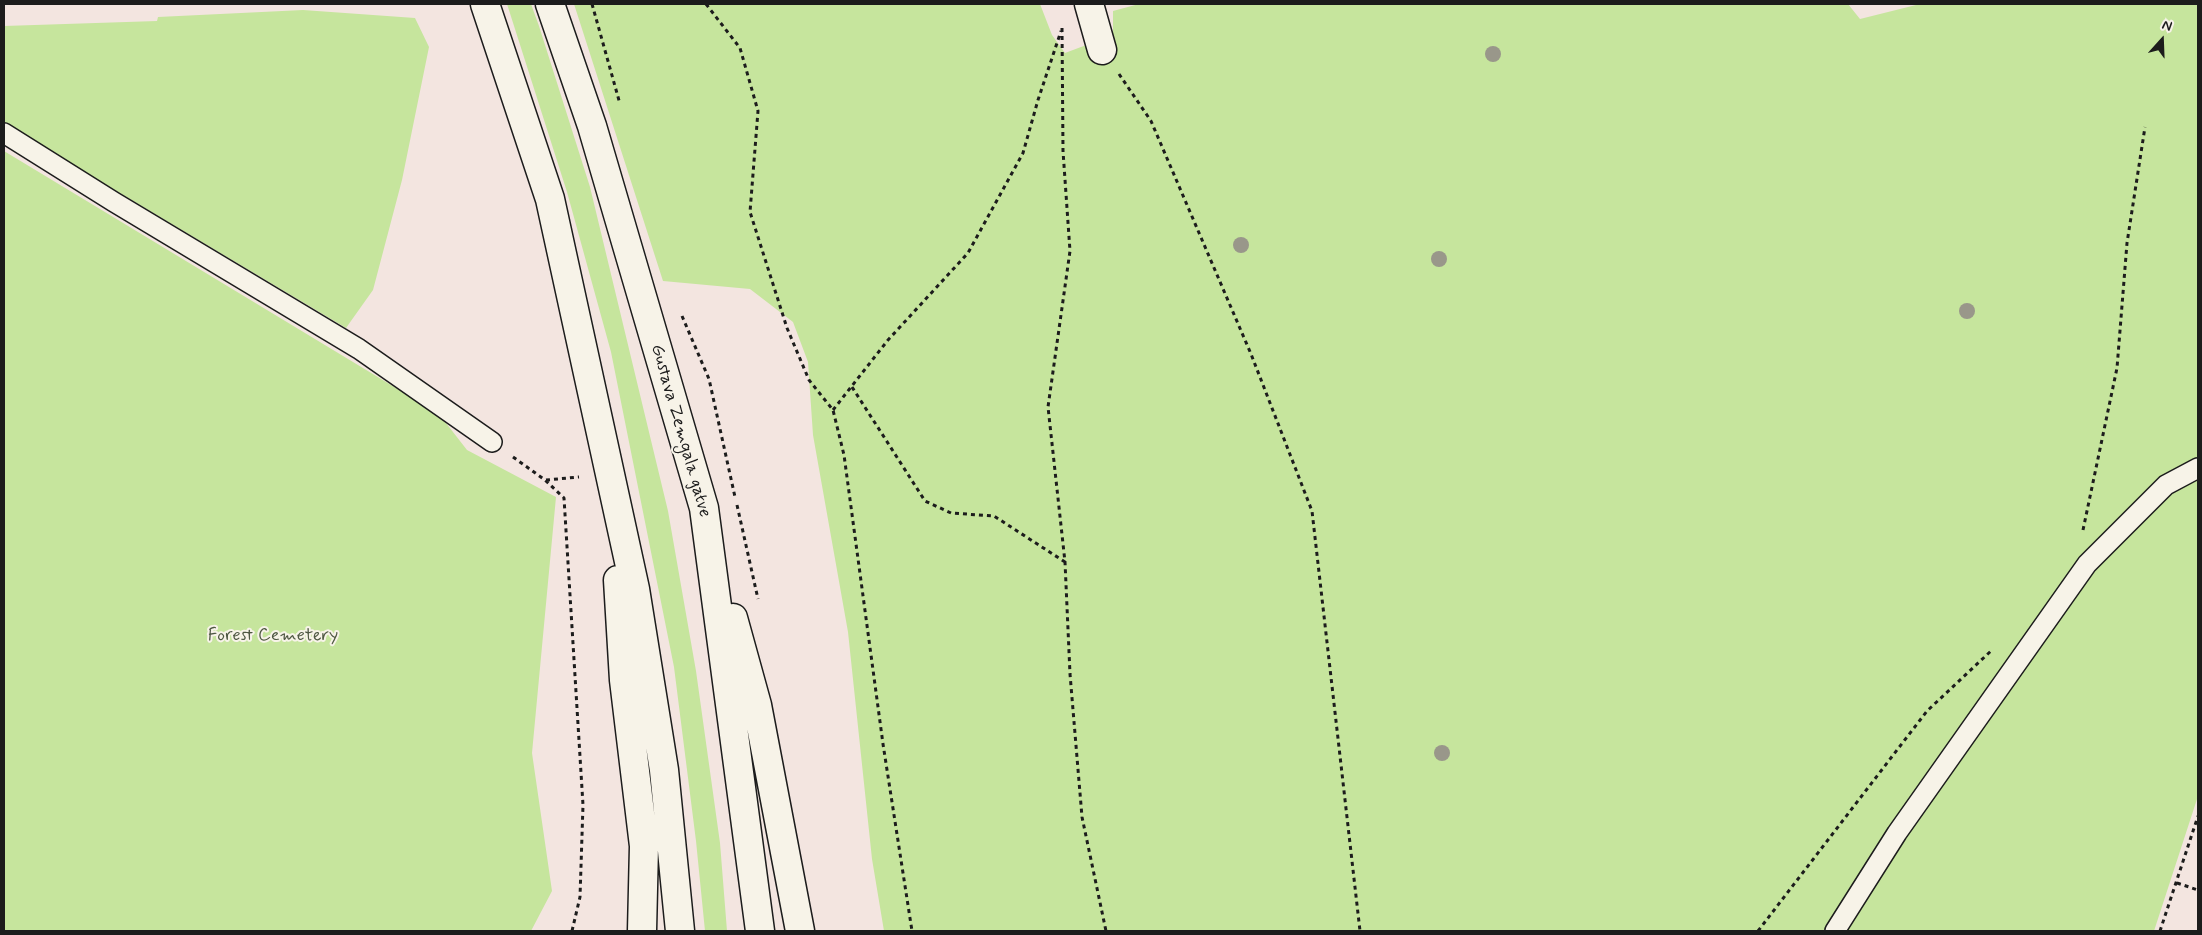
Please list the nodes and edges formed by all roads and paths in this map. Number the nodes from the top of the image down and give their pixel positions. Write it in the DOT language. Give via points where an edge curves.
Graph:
graph roads {
  1 [pos="484,4"];
  2 [pos="550,4"];
  3 [pos="706,4"];
  4 [pos="1089,4"];
  5 [pos="1102,50"];
  6 [pos="2145,127"];
  7 [pos="4,133"];
  8 [pos="852,387"];
  9 [pos="833,410"];
  10 [pos="492,442"];
  11 [pos="2198,468"];
  12 [pos="611,474"];
  13 [pos="704,508"];
  14 [pos="2083,532"];
  15 [pos="1065,562"];
  16 [pos="1998,644"];
  17 [pos="2198,816"];
  18 [pos="2176,883"];
  19 [pos="2198,890"];
  20 [pos="572,931"];
  21 [pos="642,931"];
  22 [pos="680,931"];
  23 [pos="760,931"];
  24 [pos="800,931"];
  25 [pos="912,931"];
  26 [pos="1106,931"];
  27 [pos="1360,931"];
  28 [pos="1758,931"];
  29 [pos="1835,931"];
  30 [pos="2160,931"];
  1 -- 12 [label="main road" via="550,199"];
  2 -- 13 [label="main road, Gustava Zemgala gatve" via="592,126"];
  3 -- 9 [label="path" via="740,48 758,112 750,212 795,345 810,380"];
  4 -- 5 [label="main road"];
  5 -- 27 [label="path" via="1151,122 1251,354 1312,511"];
  6 -- 14 [label="path" via="2127,243 2117,368"];
  7 -- 10 [label="lane" via="359,349"];
  8 -- 9 [label="path"];
  8 -- 15 [label="path" via="925,501 951,513 994,516"];
  8 -- 15 [label="path" via="888,340 968,253 1023,153 1062,28 1063,151 1070,251 1048,407"];
  9 -- 25 [label="path" via="844,455"];
  10 -- 20 [label="path" via="545,480 564,498 582,805 580,897"];
  11 -- 29 [label="lane" via="2166,485 2087,564 1897,834"];
  12 -- 21 [label="main road" via="624,680 644,846"];
  12 -- 22 [label="main road" via="635,589 664,770"];
  13 -- 23 [label="main road, Gustava Zemgala gatve"];
  13 -- 24 [label="main road" via="757,705"];
  15 -- 26 [label="path" via="1082,817"];
  16 -- 28 [label="path" via="1928,711"];
  17 -- 18 [label="path"];
  18 -- 19 [label="path"];
  18 -- 30 [label="path"];
}
